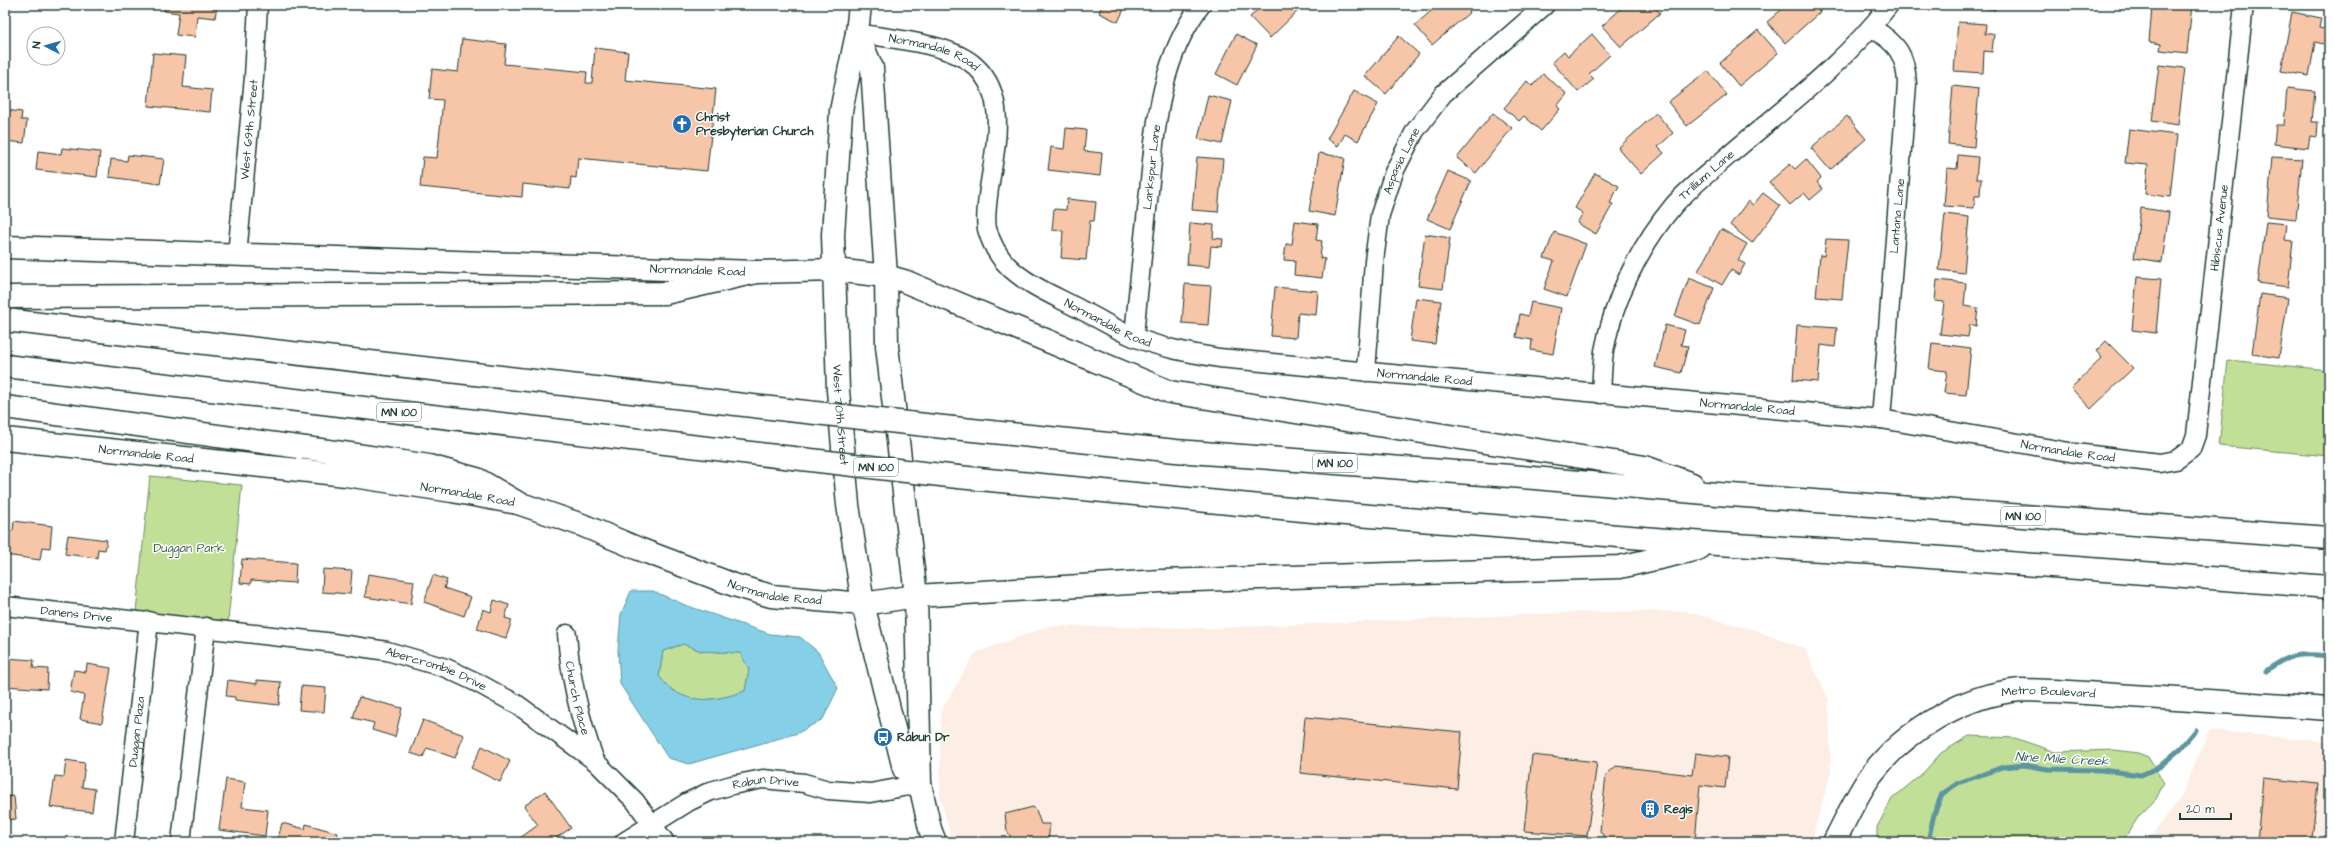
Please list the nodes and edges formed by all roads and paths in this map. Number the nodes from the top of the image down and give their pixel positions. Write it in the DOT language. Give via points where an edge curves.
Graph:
graph roads {
  1 [pos="258,5"];
  2 [pos="860,5"];
  3 [pos="1202,5"];
  4 [pos="1546,5"];
  5 [pos="1890,5"];
  6 [pos="2244,5"];
  7 [pos="1872,28"];
  8 [pos="857,33"];
  9 [pos="5,247"];
  10 [pos="237,255"];
  11 [pos="835,270"];
  12 [pos="756,272"];
  13 [pos="886,276"];
  14 [pos="5,297"];
  15 [pos="5,320"];
  16 [pos="1134,337"];
  17 [pos="5,366"];
  18 [pos="1366,372"];
  19 [pos="1601,394"];
  20 [pos="5,407"];
  21 [pos="1881,419"];
  22 [pos="5,439"];
  23 [pos="2191,449"];
  24 [pos="1717,494"];
  25 [pos="518,503"];
  26 [pos="2329,538"];
  27 [pos="1717,544"];
  28 [pos="2329,587"];
  29 [pos="916,596"];
  30 [pos="863,604"];
  31 [pos="5,606"];
  32 [pos="149,621"];
  33 [pos="206,627"];
  34 [pos="567,634"];
  35 [pos="2329,709"];
  36 [pos="595,761"];
  37 [pos="920,784"];
  38 [pos="653,824"];
  39 [pos="124,842"];
  40 [pos="181,842"];
  41 [pos="624,842"];
  42 [pos="665,842"];
  43 [pos="935,842"];
  44 [pos="1834,842"];
  1 -- 10 [label="street, West 69th Street" via="254,77"];
  2 -- 8 [label="main road, West 70th Street"];
  3 -- 16 [label="street, Larkspur Lane" via="1177,47 1164,84 1156,124"];
  4 -- 18 [label="street, Aspasia Lane" via="1443,94 1415,131 1394,172 1380,215"];
  5 -- 7 [label="street, Trillium Lane"];
  6 -- 23 [label="street, Hibiscus Avenue" via="2196,435"];
  7 -- 19 [label="street, Trillium Lane" via="1841,59 1675,204 1650,237 1630,274 1614,312 1604,352"];
  7 -- 21 [label="street, Lantana Lane" via="1887,37 1899,51 1906,66 1907,84"];
  8 -- 11 [label="main road, West 70th Street" via="841,111 833,235"];
  8 -- 13 [label="main road, West 70th Street" via="872,68"];
  8 -- 16 [label="street, Normandale Road" via="943,49 961,55 976,66 988,82 995,99 997,118 987,206 987,228 994,248 1007,265 1023,279"];
  9 -- 10 [label="main road, Normandale Road"];
  10 -- 12 [label="main road, Normandale Road"];
  11 -- 12 [label="main road, Normandale Road"];
  11 -- 13 [label="main road, Normandale Road"];
  11 -- 30 [label="main road, West 70th Street" via="838,390 848,505"];
  12 -- 14 [label="main road" via="665,293"];
  13 -- 24 [label="main road, Normandale Road" via="904,281 1170,392 1645,467"];
  13 -- 29 [label="main road, West 70th Street" via="887,346"];
  15 -- 24 [label="main road, MN 100, bridge" via="1176,452"];
  16 -- 18 [label="street, Normandale Road" via="1179,351 1219,358"];
  17 -- 27 [label="main road, MN 100, bridge" via="958,477 1333,513"];
  18 -- 19 [label="street, Normandale Road"];
  19 -- 21 [label="street, Normandale Road"];
  20 -- 25 [label="main road" via="429,466 477,479"];
  21 -- 23 [label="street, Normandale Road" via="2060,450 2159,463 2176,460"];
  22 -- 25 [label="main road, Normandale Road" via="346,475"];
  24 -- 26 [label="main road, MN 100"];
  25 -- 30 [label="main road, Normandale Road" via="582,525 734,586 771,596"];
  27 -- 28 [label="main road, MN 100" via="1876,552"];
  27 -- 29 [label="main road, Normandale Road" via="1620,567 1161,581"];
  29 -- 30 [label="main road, Normandale Road"];
  29 -- 37 [label="main road, West 70th Street"];
  30 -- 37 [label="main road, West 70th Street" via="904,769"];
  31 -- 32 [label="street, Danens Drive"];
  32 -- 33 [label="street, Abercrombie Drive"];
  32 -- 39 [label="street, Duggan Plaza"];
  33 -- 36 [label="street, Abercrombie Drive" via="387,651 446,668 518,706"];
  33 -- 40 [label="street"];
  34 -- 36 [label="street, Church Place" via="570,672 582,726"];
  35 -- 44 [label="main road, Metro Boulevard" via="2055,691 2020,690 1986,698 1946,713 1922,726 1895,748 1872,775"];
  36 -- 38 [label="street, Abercrombie Drive" via="635,801"];
  37 -- 38 [label="street, Rabun Drive" via="870,793 828,790 804,783 763,779 711,791"];
  37 -- 43 [label="main road, West 70th Street"];
  38 -- 41 [label="street, Rabun Drive"];
  38 -- 42 [label="street, Abercrombie Drive"];
}
